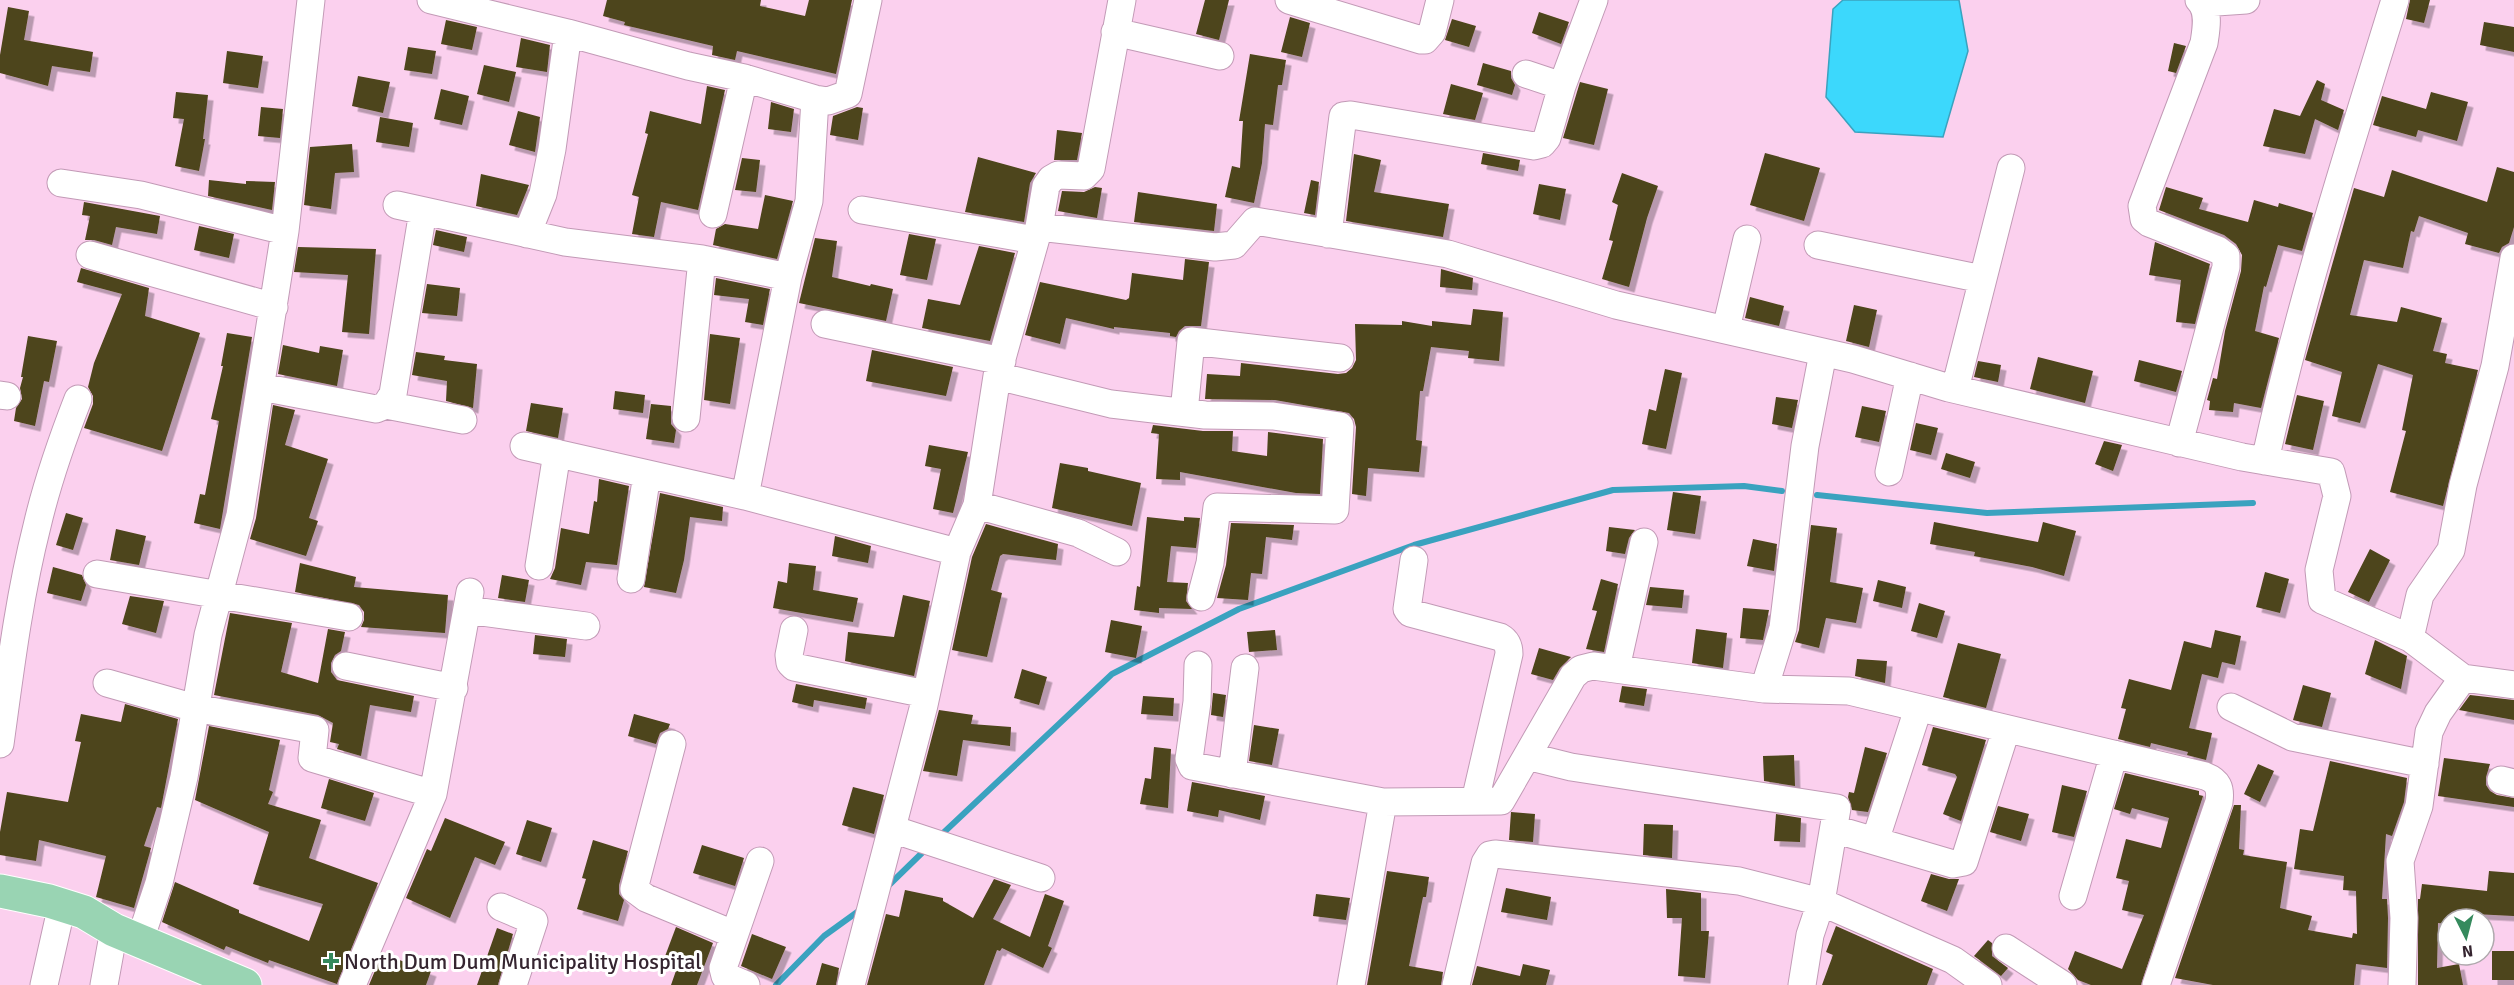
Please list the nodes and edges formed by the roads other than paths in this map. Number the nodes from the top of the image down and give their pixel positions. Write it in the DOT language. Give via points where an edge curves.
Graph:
graph roads {
  1 [pos="311,0"];
  2 [pos="431,0"];
  3 [pos="867,0"];
  4 [pos="1122,0"];
  5 [pos="1289,0"];
  6 [pos="1440,0"];
  7 [pos="1594,0"];
  8 [pos="2246,0"];
  9 [pos="2395,0"];
  10 [pos="2201,2"];
  11 [pos="1115,32"];
  12 [pos="568,33"];
  13 [pos="1220,56"];
  14 [pos="1526,74"];
  15 [pos="744,78"];
  16 [pos="1562,86"];
  17 [pos="815,99"];
  18 [pos="2012,168"];
  19 [pos="61,183"];
  20 [pos="862,210"];
  21 [pos="713,214"];
  22 [pos="285,231"];
  23 [pos="526,234"];
  24 [pos="1037,234"];
  25 [pos="1328,234"];
  26 [pos="1747,239"];
  27 [pos="1818,245"];
  28 [pos="90,255"];
  29 [pos="2514,258"];
  30 [pos="702,259"];
  31 [pos="788,277"];
  32 [pos="1982,279"];
  33 [pos="274,307"];
  34 [pos="825,324"];
  35 [pos="1726,329"];
  36 [pos="1823,353"];
  37 [pos="1341,358"];
  38 [pos="1000,369"];
  39 [pos="1910,376"];
  40 [pos="261,387"];
  41 [pos="1955,389"];
  42 [pos="78,399"];
  43 [pos="386,405"];
  44 [pos="1184,412"];
  45 [pos="686,418"];
  46 [pos="463,420"];
  47 [pos="2179,443"];
  48 [pos="524,446"];
  49 [pos="557,453"];
  50 [pos="2265,461"];
  51 [pos="1889,472"];
  52 [pos="647,474"];
  53 [pos="745,496"];
  54 [pos="977,505"];
  55 [pos="1644,542"];
  56 [pos="957,552"];
  57 [pos="1117,552"];
  58 [pos="1414,560"];
  59 [pos="539,566"];
  60 [pos="97,574"];
  61 [pos="631,579"];
  62 [pos="219,596"];
  63 [pos="1201,597"];
  64 [pos="349,617"];
  65 [pos="586,626"];
  66 [pos="794,630"];
  67 [pos="2410,638"];
  68 [pos="1198,664"];
  69 [pos="346,666"];
  70 [pos="1245,668"];
  71 [pos="1616,668"];
  72 [pos="2463,678"];
  73 [pos="107,683"];
  74 [pos="2514,685"];
  75 [pos="454,688"];
  76 [pos="1764,689"];
  77 [pos="926,694"];
  78 [pos="2232,706"];
  79 [pos="195,708"];
  80 [pos="1918,709"];
  81 [pos="2006,730"];
  82 [pos="0,744"];
  83 [pos="672,744"];
  84 [pos="2114,754"];
  85 [pos="1527,756"];
  86 [pos="2425,764"];
  87 [pos="1232,774"];
  88 [pos="433,794"];
  89 [pos="1475,801"];
  90 [pos="1383,802"];
  91 [pos="892,829"];
  92 [pos="1834,829"];
  93 [pos="1875,841"];
  94 [pos="760,861"];
  95 [pos="1041,878"];
  96 [pos="0,891"];
  97 [pos="2073,896"];
  98 [pos="1821,902"];
  99 [pos="62,905"];
  100 [pos="501,907"];
  101 [pos="733,934"];
  102 [pos="127,935"];
  103 [pos="2006,948"];
  104 [pos="44,985"];
  105 [pos="104,985"];
  106 [pos="245,985"];
  107 [pos="352,985"];
  108 [pos="513,985"];
  109 [pos="746,985"];
  110 [pos="851,985"];
  111 [pos="1351,985"];
  112 [pos="1456,985"];
  113 [pos="1802,985"];
  114 [pos="1988,985"];
  115 [pos="2063,985"];
  116 [pos="2156,985"];
  117 [pos="2402,985"];
  1 -- 22 [label="street"];
  2 -- 12 [label="street"];
  3 -- 17 [label="street" via="848,94 828,101"];
  4 -- 11 [label="street"];
  5 -- 6 [label="street" via="1425,40 1432,32"];
  7 -- 16 [label="street"];
  8 -- 10 [label="street"];
  9 -- 50 [label="street" via="2282,382"];
  10 -- 47 [label="street" via="2206,24 2199,60 2142,206 2149,224 2226,256"];
  11 -- 13 [label="street"];
  11 -- 24 [label="street" via="1091,169 1084,176 1058,175 1051,179 1046,186"];
  12 -- 15 [label="street"];
  12 -- 23 [label="street" via="543,194"];
  14 -- 16 [label="street"];
  15 -- 17 [label="street"];
  15 -- 21 [label="street"];
  16 -- 25 [label="street" via="1547,138 1534,146 1343,116"];
  17 -- 31 [label="street" via="809,201"];
  18 -- 32 [label="street"];
  19 -- 22 [label="street" via="141,195"];
  20 -- 24 [label="street"];
  22 -- 33 [label="street"];
  23 -- 30 [label="street"];
  23 -- 43 [label="street" via="410,208 393,394"];
  24 -- 25 [label="street" via="1215,247 1234,245 1255,221"];
  24 -- 38 [label="street"];
  25 -- 35 [label="street" via="1448,254 1616,304"];
  26 -- 35 [label="street"];
  27 -- 32 [label="street"];
  28 -- 33 [label="street"];
  29 -- 67 [label="street" via="2494,366 2463,485 2451,550 2420,595"];
  30 -- 31 [label="street"];
  30 -- 45 [label="street"];
  31 -- 53 [label="street"];
  32 -- 41 [label="street"];
  33 -- 40 [label="street"];
  34 -- 38 [label="street"];
  35 -- 36 [label="street"];
  36 -- 39 [label="street"];
  36 -- 76 [label="street" via="1805,446 1783,628"];
  37 -- 44 [label="street" via="1191,341"];
  38 -- 44 [label="street" via="1111,404"];
  38 -- 54 [label="street"];
  39 -- 41 [label="street"];
  39 -- 51 [label="street"];
  40 -- 43 [label="street" via="376,409"];
  40 -- 62 [label="street" via="240,515"];
  41 -- 47 [label="street"];
  42 -- 82 [label="street" via="36,526"];
  43 -- 46 [label="street"];
  44 -- 63 [label="street" via="1273,416 1340,426 1335,510 1217,507"];
  47 -- 50 [label="street"];
  48 -- 49 [label="street"];
  49 -- 52 [label="street"];
  49 -- 59 [label="street"];
  50 -- 67 [label="street" via="2331,472 2337,496 2319,570 2322,600"];
  52 -- 53 [label="street"];
  52 -- 61 [label="street"];
  53 -- 56 [label="street"];
  54 -- 56 [label="street"];
  54 -- 57 [label="street" via="1078,533"];
  55 -- 71 [label="street"];
  56 -- 77 [label="street"];
  58 -- 89 [label="street" via="1407,609 1410,613 1507,642 1509,654"];
  60 -- 62 [label="street"];
  62 -- 64 [label="street"];
  62 -- 79 [label="street"];
  65 -- 75 [label="street" via="469,601"];
  66 -- 77 [label="street" via="789,660 795,667"];
  67 -- 72 [label="street"];
  68 -- 87 [label="street" via="1189,762 1192,766"];
  69 -- 75 [label="street"];
  70 -- 87 [label="street"];
  71 -- 76 [label="street"];
  71 -- 85 [label="street" via="1593,666 1573,676"];
  72 -- 74 [label="street"];
  72 -- 86 [label="street" via="2429,732"];
  73 -- 79 [label="street"];
  75 -- 88 [label="street"];
  76 -- 80 [label="street" via="1849,692"];
  77 -- 91 [label="street"];
  78 -- 86 [label="street" via="2292,737"];
  79 -- 88 [label="street" via="315,730 312,758"];
  79 -- 102 [label="street" via="184,777 159,883"];
  80 -- 81 [label="street"];
  80 -- 93 [label="street"];
  81 -- 84 [label="street"];
  81 -- 93 [label="street" via="1964,862 1953,864"];
  83 -- 101 [label="street" via="634,889 646,898"];
  84 -- 97 [label="street"];
  84 -- 116 [label="street" via="2205,776 2221,790"];
  85 -- 89 [label="street" via="1501,801"];
  85 -- 92 [label="street" via="1837,808"];
  86 -- 117 [label="street" via="2419,806 2400,861 2404,918"];
  87 -- 90 [label="street"];
  88 -- 107 [label="street"];
  89 -- 90 [label="street"];
  90 -- 111 [label="street"];
  91 -- 95 [label="street"];
  91 -- 110 [label="street"];
  92 -- 93 [label="street"];
  92 -- 98 [label="street"];
  94 -- 101 [label="street"];
  96 -- 99 [label="main road"];
  98 -- 112 [label="street" via="1738,881 1490,855"];
  98 -- 113 [label="street" via="1810,935"];
  98 -- 114 [label="street" via="1953,960"];
  99 -- 102 [label="main road"];
  99 -- 104 [label="street"];
  100 -- 108 [label="street" via="534,921"];
  101 -- 109 [label="street" via="723,972 729,979"];
  102 -- 105 [label="street"];
  102 -- 106 [label="main road"];
  103 -- 115 [label="street"];
}
